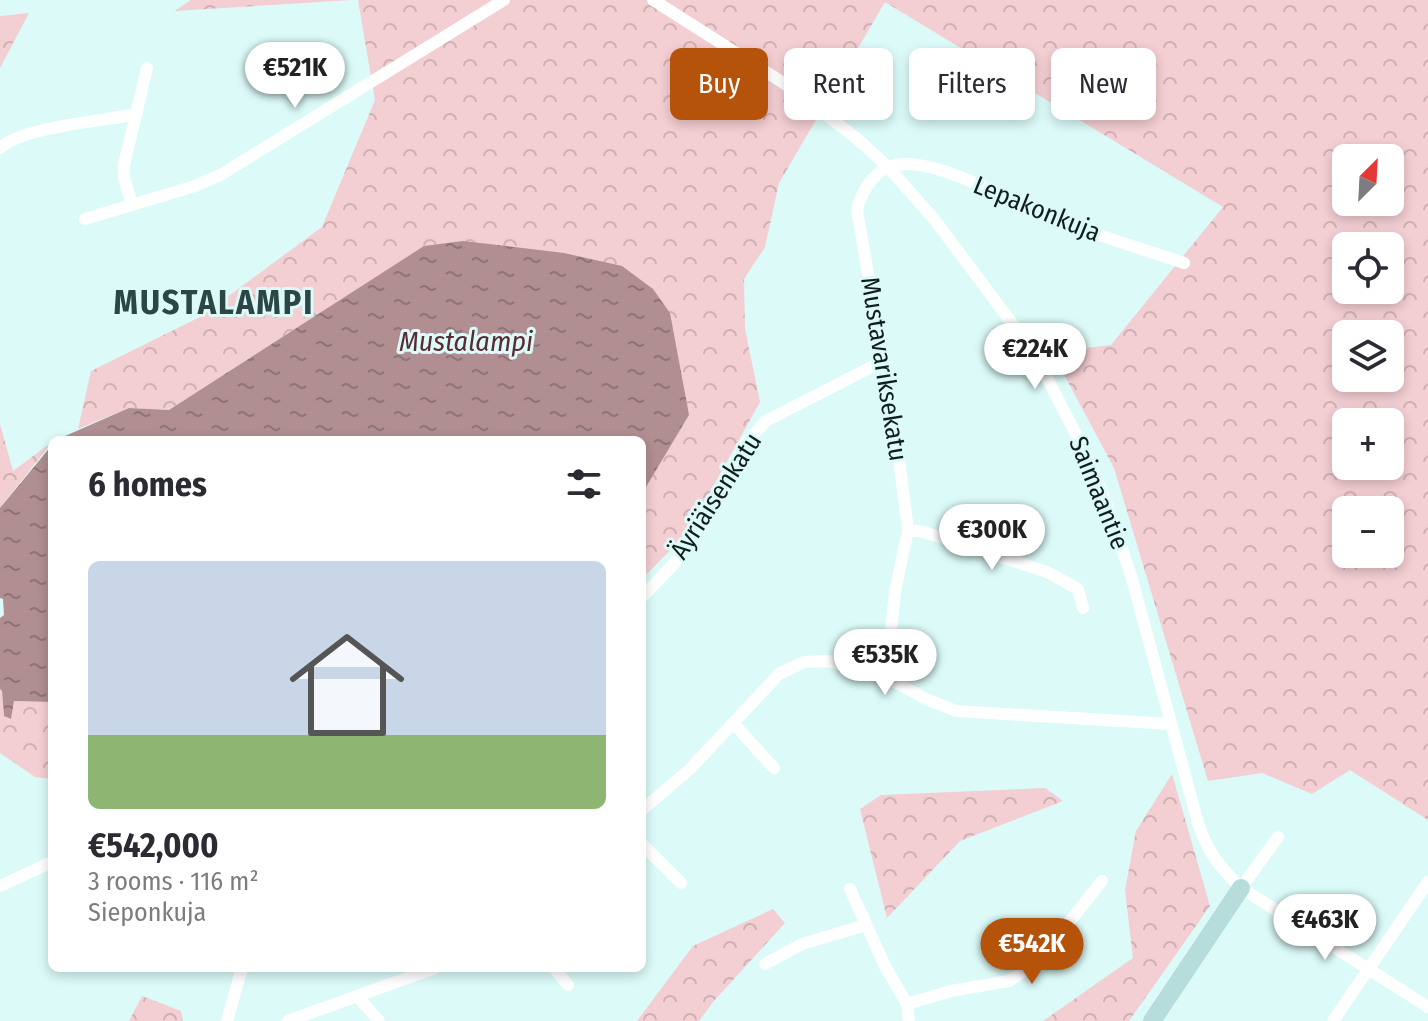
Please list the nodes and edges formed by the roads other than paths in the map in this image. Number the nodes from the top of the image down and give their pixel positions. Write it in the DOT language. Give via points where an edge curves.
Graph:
graph roads {
  1 [pos="504,0"];
  2 [pos="653,0"];
  3 [pos="147,68"];
  4 [pos="137,114"];
  5 [pos="0,148"];
  6 [pos="888,167"];
  7 [pos="132,204"];
  8 [pos="85,219"];
  9 [pos="1184,263"];
  10 [pos="883,361"];
  11 [pos="908,530"];
  12 [pos="646,593"];
  13 [pos="1083,608"];
  14 [pos="886,677"];
  15 [pos="733,723"];
  16 [pos="1171,724"];
  17 [pos="774,768"];
  18 [pos="646,807"];
  19 [pos="1278,837"];
  20 [pos="646,848"];
  21 [pos="48,864"];
  22 [pos="1102,881"];
  23 [pos="1428,882"];
  24 [pos="681,883"];
  25 [pos="0,886"];
  26 [pos="1241,888"];
  27 [pos="850,889"];
  28 [pos="866,925"];
  29 [pos="765,964"];
  30 [pos="1369,968"];
  31 [pos="241,972"];
  32 [pos="424,972"];
  33 [pos="557,972"];
  34 [pos="568,985"];
  35 [pos="358,997"];
  36 [pos="907,1004"];
  37 [pos="1428,1007"];
  38 [pos="227,1021"];
  39 [pos="288,1021"];
  40 [pos="379,1021"];
  41 [pos="909,1021"];
  42 [pos="1152,1021"];
  43 [pos="1333,1021"];
  1 -- 7 [label="street" via="222,174"];
  2 -- 6 [label="street, Saimaantie" via="785,84"];
  3 -- 4 [label="street"];
  4 -- 5 [label="street" via="26,133"];
  4 -- 7 [label="street" via="124,165"];
  6 -- 9 [label="street, Lepakonkuja" via="935,169 1049,217"];
  6 -- 10 [label="street, Mustavariksekatu" via="861,194 857,210"];
  6 -- 16 [label="street, Saimaantie" via="1005,311 1056,392 1111,515"];
  7 -- 8 [label="street"];
  10 -- 11 [label="street, Mustavariksekatu"];
  10 -- 12 [label="street, Äyriäisenkatu" via="766,421 745,444 703,527"];
  11 -- 13 [label="street" via="1047,572 1078,589"];
  11 -- 14 [label="street, Mustavariksekatu"];
  14 -- 15 [label="street" via="828,661 804,662 779,674"];
  14 -- 16 [label="street" via="956,711"];
  15 -- 17 [label="street"];
  15 -- 18 [label="street"];
  16 -- 26 [label="street, Saimaantie" via="1205,844"];
  19 -- 26 [label="street"];
  20 -- 24 [label="street"];
  21 -- 25 [label="street"];
  22 -- 36 [label="street" via="1039,960 1009,981"];
  23 -- 30 [label="street"];
  26 -- 30 [label="street, Saimaantie"];
  26 -- 42 [label="street"];
  27 -- 28 [label="street"];
  28 -- 29 [label="street" via="802,944"];
  28 -- 36 [label="street"];
  30 -- 37 [label="street, Saimaantie"];
  30 -- 43 [label="street"];
  31 -- 38 [label="street"];
  32 -- 35 [label="street"];
  33 -- 34 [label="street"];
  35 -- 39 [label="street"];
  35 -- 40 [label="street"];
  36 -- 41 [label="street"];
}
